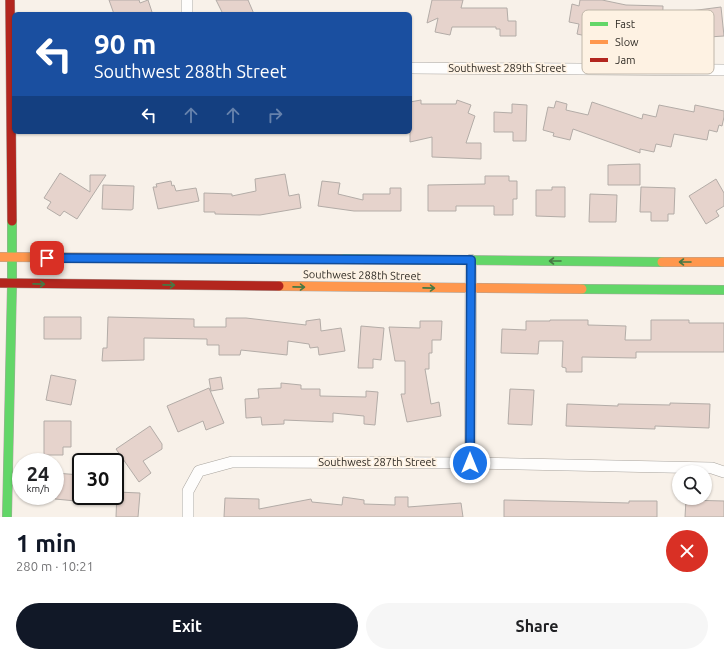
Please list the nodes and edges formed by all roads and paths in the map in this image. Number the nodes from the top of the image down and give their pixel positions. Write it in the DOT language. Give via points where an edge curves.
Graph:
graph roads {
  1 [pos="10,0"];
  2 [pos="187,0"];
  3 [pos="187,12"];
  4 [pos="412,68"];
  5 [pos="582,69"];
  6 [pos="714,70"];
  7 [pos="724,70"];
  8 [pos="5,76"];
  9 [pos="0,257"];
  10 [pos="12,257"];
  11 [pos="471,260"];
  12 [pos="724,262"];
  13 [pos="0,284"];
  14 [pos="12,284"];
  15 [pos="470,289"];
  16 [pos="724,290"];
  17 [pos="470,463"];
  18 [pos="724,472"];
  19 [pos="7,517"];
  20 [pos="188,517"];
  1 -- 8 [label="main road"];
  2 -- 3 [label="street"];
  4 -- 5 [label="street, Southwest 289th Street"];
  6 -- 7 [label="street, Southwest 289th Street"];
  8 -- 10 [label="main road"];
  9 -- 10 [label="main road, Southwest 288th Street"];
  10 -- 11 [label="main road, Southwest 288th Street"];
  10 -- 14 [label="main road"];
  12 -- 11 [label="main road, Southwest 288th Street, one-way"];
  11 -- 15 [label="street"];
  13 -- 14 [label="main road, Southwest 288th Street"];
  14 -- 15 [label="main road, Southwest 288th Street, one-way"];
  14 -- 19 [label="main road"];
  15 -- 16 [label="main road, Southwest 288th Street"];
  15 -- 17 [label="street"];
  17 -- 18 [label="street, Southwest 287th Street" via="712,468"];
  17 -- 20 [label="street, Southwest 287th Street" via="232,462 199,471 188,491"];
}
